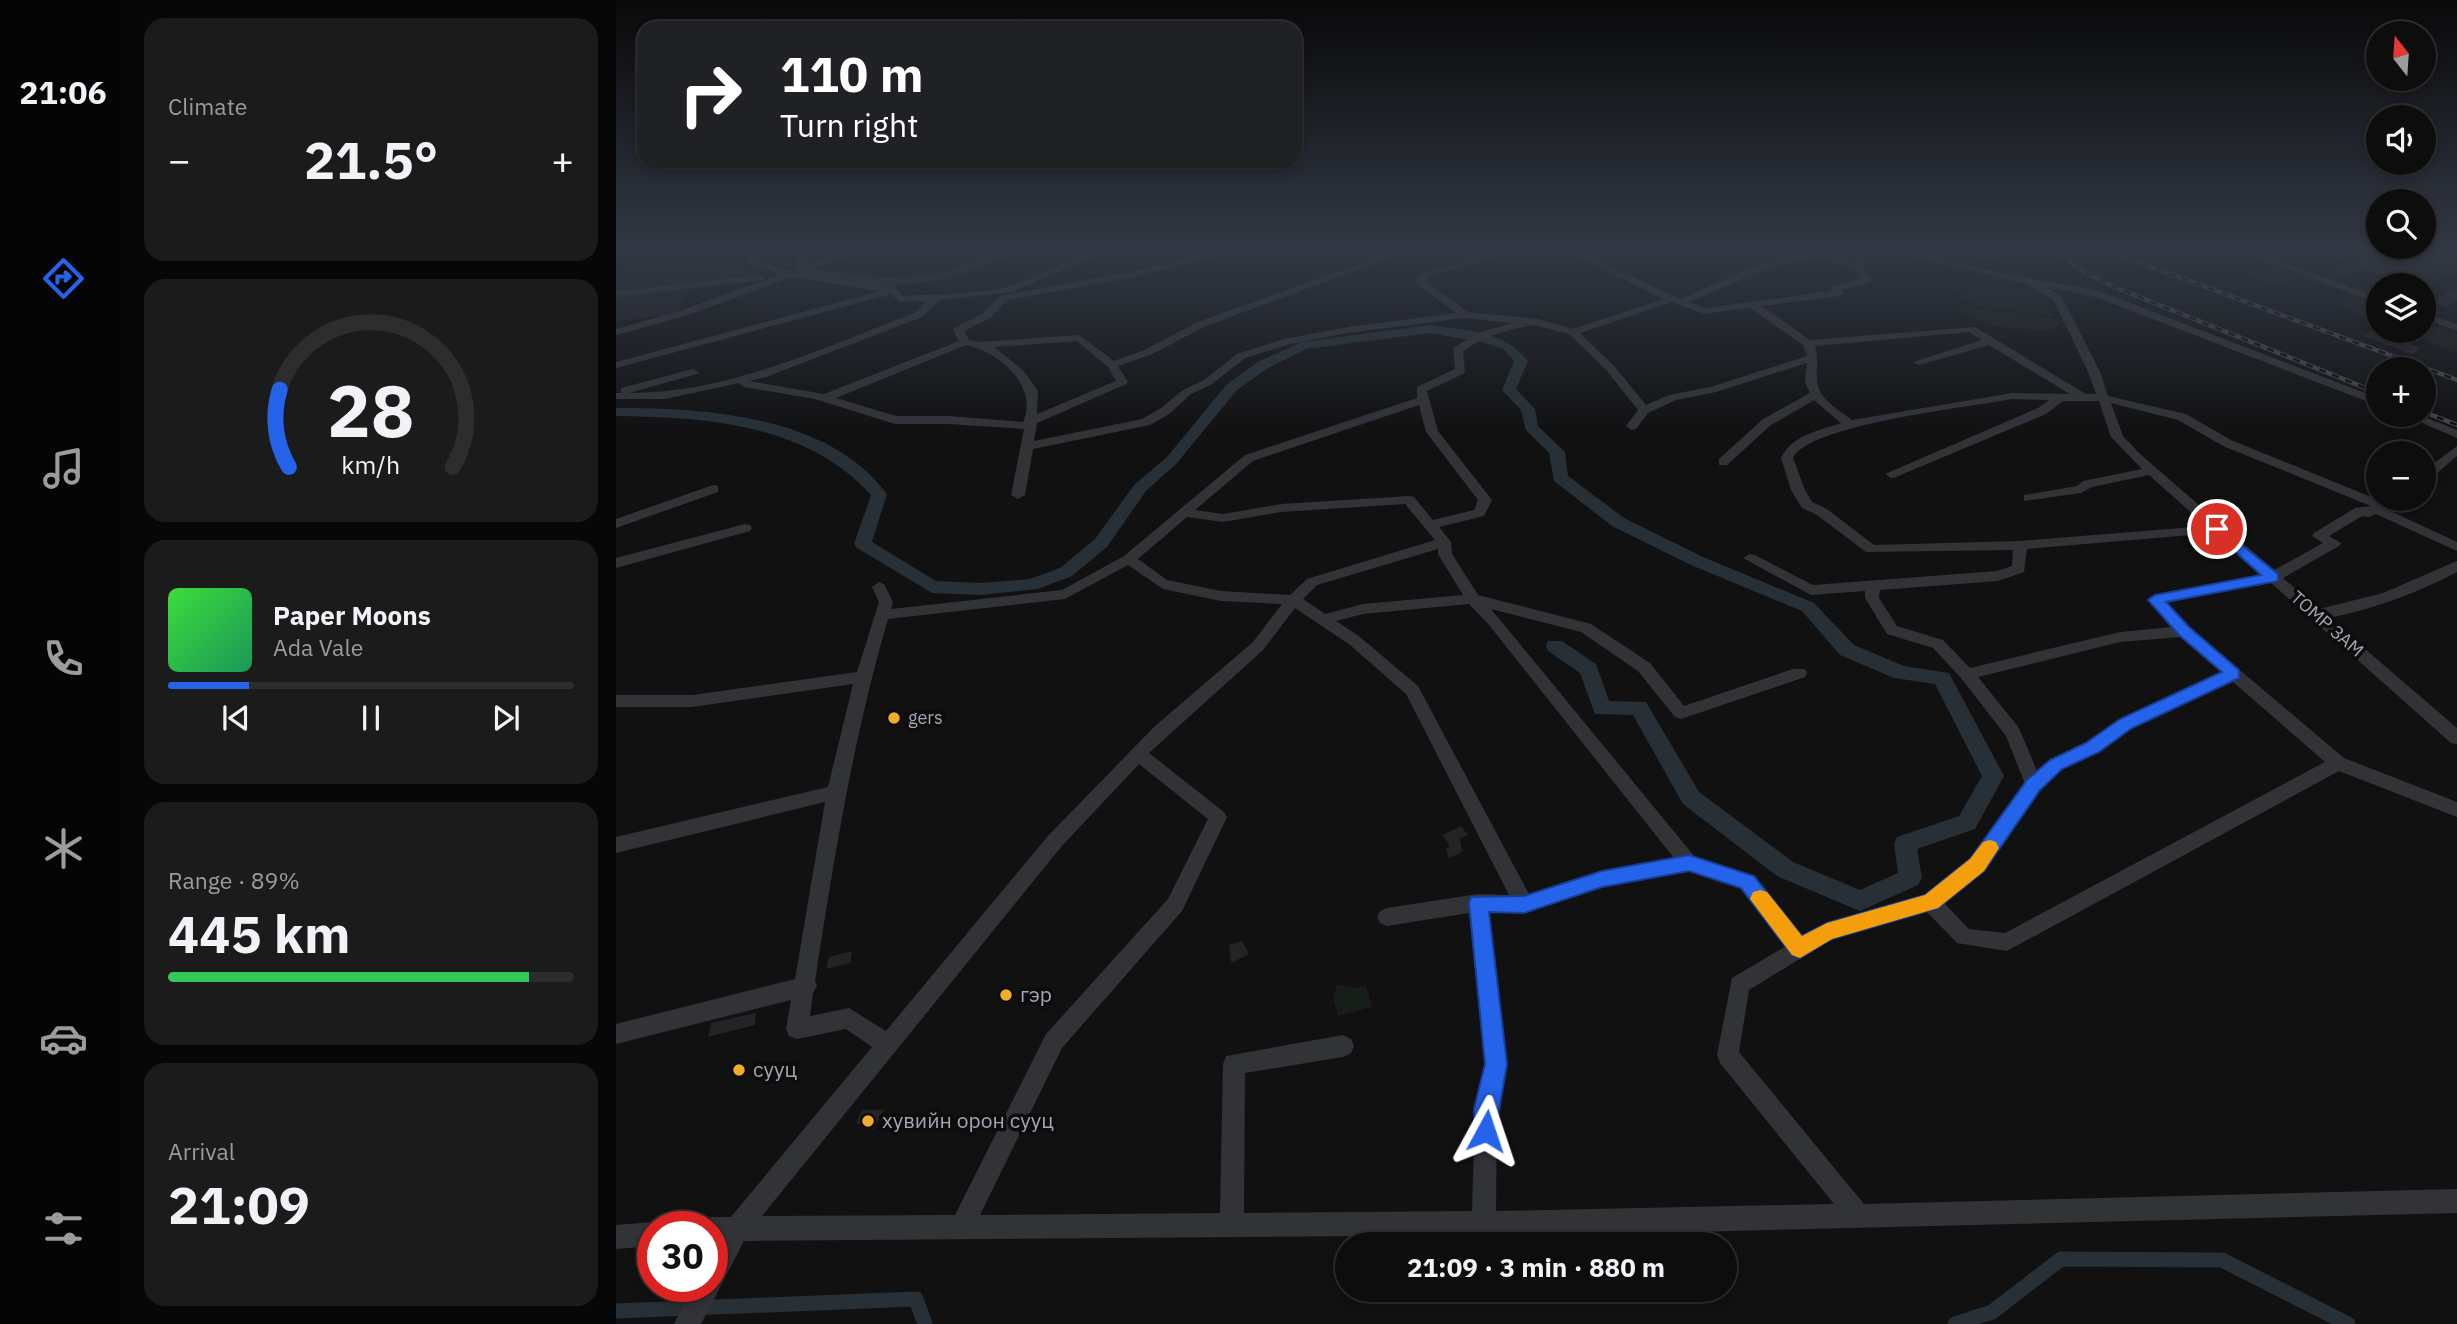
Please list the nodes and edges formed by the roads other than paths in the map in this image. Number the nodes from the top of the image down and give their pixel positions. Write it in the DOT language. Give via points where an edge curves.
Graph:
graph roads {
  1 [pos="690,311"];
  2 [pos="817,311"];
  3 [pos="922,311"];
  4 [pos="991,311"];
  5 [pos="1238,311"];
  6 [pos="1459,311"];
  7 [pos="1641,311"];
  8 [pos="1761,311"];
  9 [pos="2063,311"];
  10 [pos="2141,311"];
  11 [pos="1465,315"];
  12 [pos="1479,316"];
  13 [pos="2436,320"];
  14 [pos="1533,321"];
  15 [pos="2457,328"];
  16 [pos="1486,331"];
  17 [pos="616,332"];
  18 [pos="1573,332"];
  19 [pos="1990,341"];
  20 [pos="965,342"];
  21 [pos="1808,344"];
  22 [pos="979,345"];
  23 [pos="1812,357"];
  24 [pos="1919,362"];
  25 [pos="616,365"];
  26 [pos="1112,365"];
  27 [pos="693,372"];
  28 [pos="732,382"];
  29 [pos="616,394"];
  30 [pos="1817,394"];
  31 [pos="2083,397"];
  32 [pos="2366,397"];
  33 [pos="2060,398"];
  34 [pos="2104,398"];
  35 [pos="823,399"];
  36 [pos="1423,400"];
  37 [pos="1644,410"];
  38 [pos="1030,424"];
  39 [pos="1849,424"];
  40 [pos="1632,426"];
  41 [pos="2436,426"];
  42 [pos="2457,434"];
  43 [pos="1027,446"];
  44 [pos="2457,450"];
  45 [pos="1723,462"];
  46 [pos="2436,467"];
  47 [pos="2151,471"];
  48 [pos="1891,474"];
  49 [pos="713,489"];
  50 [pos="1018,495"];
  51 [pos="2029,498"];
  52 [pos="2366,498"];
  53 [pos="2372,511"];
  54 [pos="2394,511"];
  55 [pos="1186,513"];
  56 [pos="616,524"];
  57 [pos="1429,525"];
  58 [pos="745,528"];
  59 [pos="2217,529"];
  60 [pos="1444,542"];
  61 [pos="2020,545"];
  62 [pos="2457,547"];
  63 [pos="1750,558"];
  64 [pos="1129,559"];
  65 [pos="616,563"];
  66 [pos="2457,566"];
  67 [pos="2273,578"];
  68 [pos="1873,586"];
  69 [pos="879,587"];
  70 [pos="1473,599"];
  71 [pos="1293,600"];
  72 [pos="882,615"];
  73 [pos="2316,615"];
  74 [pos="1323,620"];
  75 [pos="2184,631"];
  76 [pos="1799,673"];
  77 [pos="1967,674"];
  78 [pos="2234,674"];
  79 [pos="863,677"];
  80 [pos="616,701"];
  81 [pos="2457,738"];
  82 [pos="1138,754"];
  83 [pos="2338,763"];
  84 [pos="2034,785"];
  85 [pos="836,792"];
  86 [pos="2457,810"];
  87 [pos="616,845"];
  88 [pos="1689,863"];
  89 [pos="1931,902"];
  90 [pos="1478,903"];
  91 [pos="1524,904"];
  92 [pos="1387,917"];
  93 [pos="1800,948"];
  94 [pos="807,986"];
  95 [pos="616,1034"];
  96 [pos="888,1045"];
  97 [pos="1342,1046"];
  98 [pos="2457,1201"];
  99 [pos="1858,1216"];
  100 [pos="1484,1222"];
  101 [pos="1232,1224"];
  102 [pos="962,1226"];
  103 [pos="738,1227"];
  104 [pos="728,1228"];
  105 [pos="637,1235"];
  106 [pos="616,1237"];
  107 [pos="728,1246"];
  108 [pos="699,1302"];
  109 [pos="687,1324"];
  1 -- 17 [label="street"];
  2 -- 25 [label="street"];
  3 -- 28 [label="street" via="800,362"];
  4 -- 20 [label="street" via="958,330"];
  5 -- 26 [label="street"];
  6 -- 11 [label="street"];
  7 -- 18 [label="street"];
  8 -- 21 [label="street"];
  9 -- 34 [label="street, ТОМР ЗАМ"];
  10 -- 32 [label="street"];
  11 -- 12 [label="street"];
  11 -- 43 [label="street" via="1288,341 1241,356 1146,422"];
  12 -- 14 [label="street"];
  12 -- 16 [label="street"];
  13 -- 15 [label="street"];
  14 -- 16 [label="street"];
  14 -- 18 [label="street"];
  16 -- 36 [label="street" via="1457,350 1461,371 1421,389"];
  18 -- 37 [label="street"];
  19 -- 21 [label="street" via="1970,329"];
  19 -- 24 [label="street"];
  19 -- 31 [label="street"];
  20 -- 22 [label="street"];
  20 -- 35 [label="street"];
  21 -- 23 [label="street"];
  22 -- 26 [label="street" via="1079,338"];
  22 -- 38 [label="street" via="1019,372 1032,391"];
  23 -- 30 [label="street" via="1811,385"];
  23 -- 37 [label="street" via="1712,390 1673,397"];
  26 -- 38 [label="street" via="1122,382"];
  27 -- 29 [label="street"];
  28 -- 29 [label="street" via="664,396"];
  28 -- 35 [label="street"];
  30 -- 39 [label="street"];
  30 -- 45 [label="street" via="1767,422"];
  31 -- 33 [label="street"];
  31 -- 34 [label="street"];
  33 -- 39 [label="street" via="2012,396"];
  33 -- 48 [label="street" via="2042,411"];
  34 -- 47 [label="street, ТОМР ЗАМ" via="2117,437"];
  34 -- 52 [label="street" via="2182,416 2227,443"];
  35 -- 38 [label="street" via="895,420"];
  36 -- 55 [label="street" via="1249,458"];
  36 -- 57 [label="street" via="1432,432 1485,500 1479,513"];
  37 -- 40 [label="street"];
  38 -- 43 [label="street"];
  39 -- 61 [label="street" via="1792,448 1787,458 1807,505 1871,549"];
  41 -- 42 [label="street"];
  43 -- 50 [label="street"];
  44 -- 46 [label="street"];
  47 -- 51 [label="street"];
  47 -- 59 [label="street, ТОМР ЗАМ"];
  49 -- 56 [label="street"];
  53 -- 67 [label="street" via="2360,511 2319,536 2334,543"];
  54 -- 62 [label="street"];
  55 -- 57 [label="street" via="1223,518 1280,508 1409,500"];
  55 -- 64 [label="street"];
  57 -- 60 [label="street"];
  58 -- 65 [label="street"];
  59 -- 61 [label="street"];
  59 -- 67 [label="street, ТОМР ЗАМ"];
  60 -- 70 [label="street" via="1445,554"];
  60 -- 71 [label="street" via="1312,582"];
  61 -- 68 [label="street" via="2019,569 1998,576"];
  63 -- 68 [label="street" via="1811,590"];
  64 -- 71 [label="street" via="1163,584 1221,596"];
  64 -- 72 [label="street" via="1065,594"];
  66 -- 73 [label="street" via="2366,606"];
  67 -- 73 [label="street, ТОМР ЗАМ"];
  67 -- 75 [label="street" via="2155,600"];
  68 -- 77 [label="street" via="1872,598 1892,630 1938,644"];
  69 -- 72 [label="street" via="886,602"];
  70 -- 74 [label="street" via="1363,609"];
  70 -- 76 [label="street" via="1586,628 1644,667 1681,713"];
  70 -- 88 [label="street"];
  71 -- 74 [label="street"];
  71 -- 82 [label="street" via="1258,646"];
  72 -- 79 [label="street"];
  73 -- 81 [label="street, ТОМР ЗАМ"];
  74 -- 91 [label="street" via="1412,690"];
  75 -- 77 [label="street" via="2120,637"];
  75 -- 78 [label="street"];
  77 -- 84 [label="street" via="2012,733"];
  78 -- 83 [label="street"];
  78 -- 84 [label="street" via="2126,724 2056,764"];
  79 -- 80 [label="street" via="692,701"];
  79 -- 85 [label="street"];
  82 -- 96 [label="street" via="1054,842"];
  82 -- 102 [label="street" via="1218,817 1175,905 1054,1041"];
  83 -- 86 [label="street"];
  83 -- 89 [label="street" via="2007,942 1964,937"];
  84 -- 89 [label="street" via="1977,865"];
  85 -- 87 [label="street"];
  85 -- 94 [label="street"];
  88 -- 91 [label="street" via="1602,879"];
  88 -- 93 [label="street" via="1747,882"];
  89 -- 93 [label="street" via="1827,932"];
  90 -- 91 [label="street"];
  90 -- 92 [label="street"];
  90 -- 100 [label="street" via="1496,1064 1486,1109"];
  93 -- 99 [label="street" via="1739,985 1728,1055"];
  94 -- 95 [label="street"];
  94 -- 96 [label="street" via="797,1029 849,1018"];
  96 -- 103 [label="street"];
  97 -- 101 [label="street" via="1234,1064"];
  98 -- 99 [label="street"];
  99 -- 100 [label="street"];
  100 -- 101 [label="street"];
  101 -- 102 [label="street"];
  102 -- 103 [label="street"];
  103 -- 104 [label="street"];
  103 -- 107 [label="street"];
  105 -- 106 [label="street"];
  108 -- 109 [label="street"];
}
